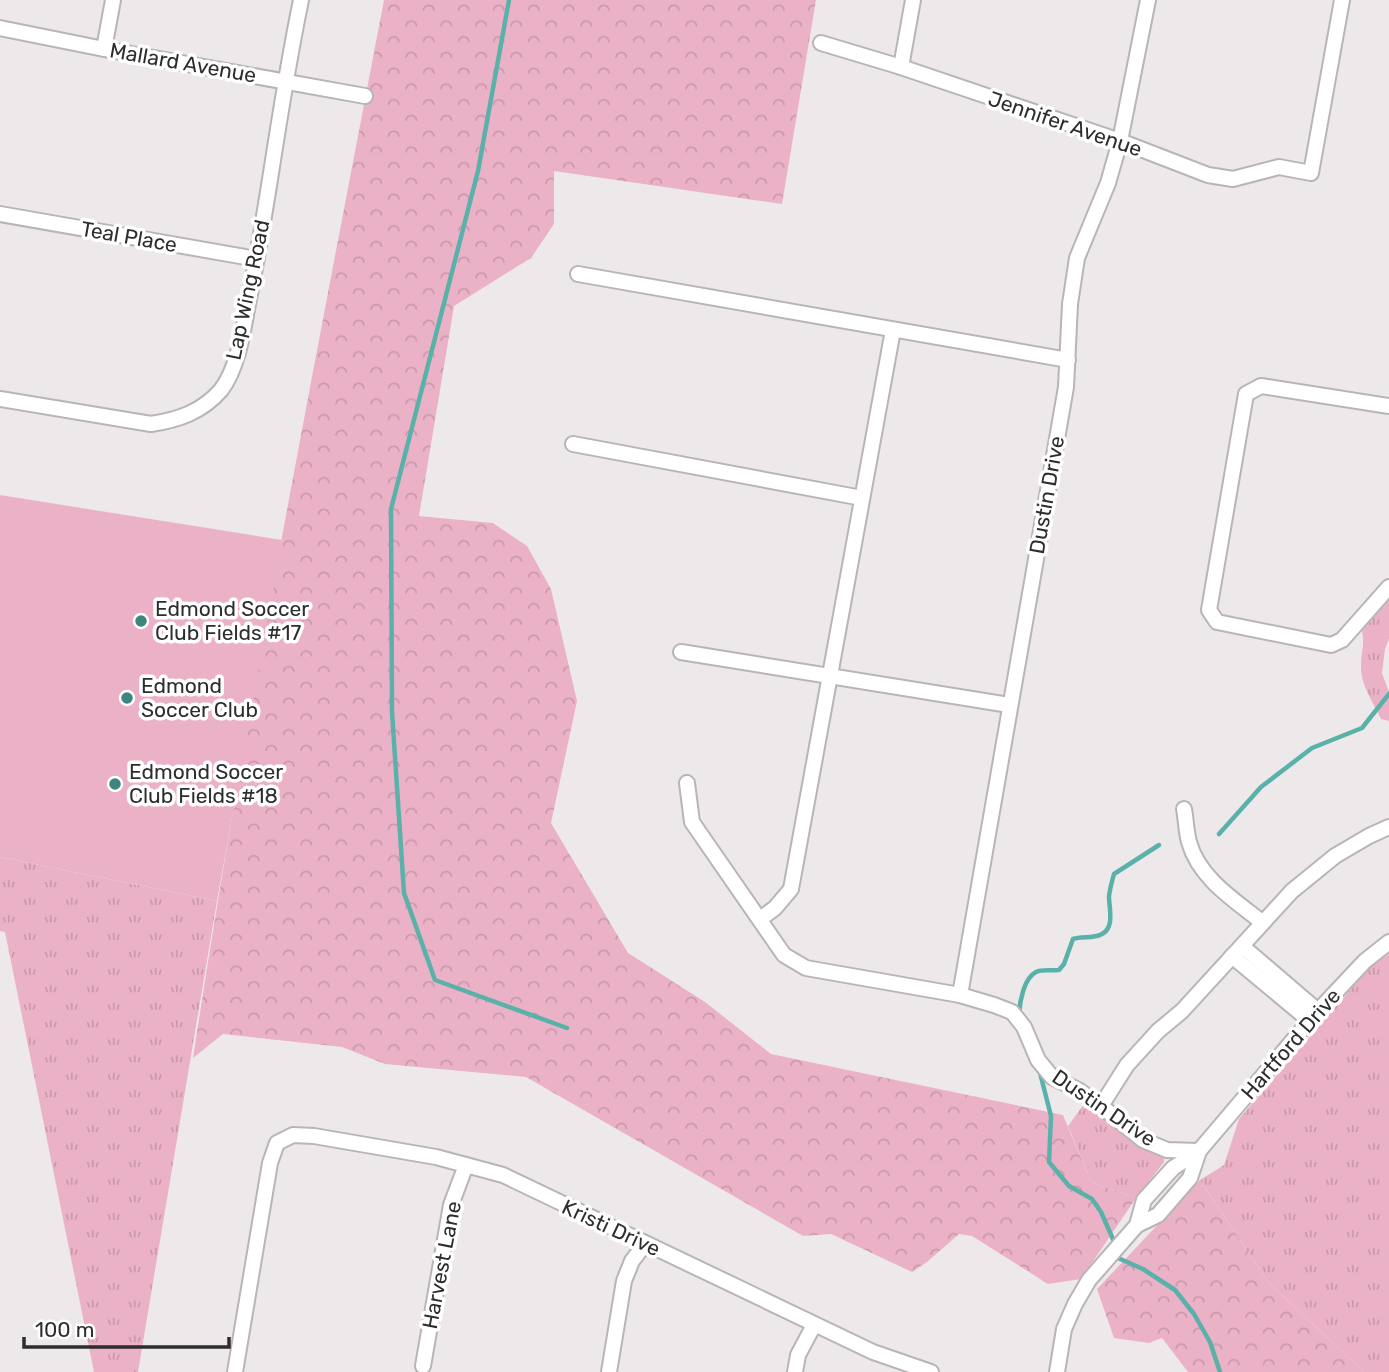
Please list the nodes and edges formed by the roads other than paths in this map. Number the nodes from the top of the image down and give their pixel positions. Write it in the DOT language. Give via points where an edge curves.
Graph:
graph roads {
  1 [pos="113,0"];
  2 [pos="301,0"];
  3 [pos="913,0"];
  4 [pos="1147,0"];
  5 [pos="1342,0"];
  6 [pos="0,28"];
  7 [pos="821,43"];
  8 [pos="104,49"];
  9 [pos="901,67"];
  10 [pos="285,81"];
  11 [pos="365,96"];
  12 [pos="1120,141"];
  13 [pos="0,214"];
  14 [pos="257,260"];
  15 [pos="578,274"];
  16 [pos="893,330"];
  17 [pos="1068,360"];
  18 [pos="0,399"];
  19 [pos="1389,407"];
  20 [pos="573,444"];
  21 [pos="862,498"];
  22 [pos="1389,587"];
  23 [pos="681,652"];
  24 [pos="830,676"];
  25 [pos="1009,705"];
  26 [pos="687,783"];
  27 [pos="1184,809"];
  28 [pos="1389,827"];
  29 [pos="760,919"];
  30 [pos="1262,922"];
  31 [pos="1389,942"];
  32 [pos="1237,951"];
  33 [pos="960,995"];
  34 [pos="1314,1016"];
  35 [pos="1101,1106"];
  36 [pos="1199,1151"];
  37 [pos="466,1165"];
  38 [pos="645,1244"];
  39 [pos="814,1325"];
  40 [pos="423,1366"];
  41 [pos="235,1372"];
  42 [pos="609,1372"];
  43 [pos="795,1372"];
  44 [pos="931,1372"];
  45 [pos="1057,1372"];
  1 -- 8 [label="street"];
  2 -- 10 [label="street, Lap Wing Road"];
  3 -- 9 [label="street"];
  4 -- 12 [label="street, Dustin Drive"];
  5 -- 12 [label="street, Jennifer Avenue" via="1311,173 1279,167 1233,179 1208,176"];
  6 -- 8 [label="street, Mallard Avenue"];
  7 -- 9 [label="street, Jennifer Avenue"];
  8 -- 10 [label="street, Mallard Avenue"];
  9 -- 12 [label="street, Jennifer Avenue"];
  10 -- 11 [label="street, Mallard Avenue"];
  10 -- 14 [label="street, Lap Wing Road"];
  12 -- 17 [label="street, Dustin Drive" via="1108,183 1076,258"];
  13 -- 14 [label="street, Teal Place"];
  14 -- 18 [label="street, Lap Wing Road" via="234,365 221,389 200,408 176,420 151,424"];
  15 -- 16 [label="street"];
  16 -- 17 [label="street"];
  16 -- 21 [label="street"];
  17 -- 25 [label="street, Dustin Drive"];
  19 -- 22 [label="street" via="1261,386 1246,394 1209,610 1217,622 1331,645 1342,640"];
  20 -- 21 [label="street"];
  21 -- 24 [label="street"];
  23 -- 24 [label="street"];
  24 -- 25 [label="street"];
  24 -- 29 [label="street" via="791,888"];
  25 -- 33 [label="street, Dustin Drive"];
  26 -- 29 [label="street, Dustin Drive" via="692,822"];
  27 -- 30 [label="street" via="1189,843 1202,867 1212,881"];
  28 -- 30 [label="street" via="1335,856"];
  29 -- 33 [label="street, Dustin Drive" via="784,955 806,968"];
  30 -- 32 [label="street"];
  31 -- 34 [label="street, Hartford Drive"];
  32 -- 34 [label="street"];
  32 -- 35 [label="street" via="1127,1065"];
  33 -- 35 [label="street, Dustin Drive" via="1012,1012 1052,1077"];
  34 -- 36 [label="street, Hartford Drive"];
  35 -- 36 [label="street, Dustin Drive" via="1143,1140 1167,1150"];
  36 -- 45 [label="street, Hartford Drive" via="1173,1168 1144,1200 1137,1224 1089,1280 1064,1329"];
  37 -- 38 [label="street, Kristi Drive" via="503,1175"];
  37 -- 40 [label="street, Harvest Lane" via="452,1205"];
  37 -- 41 [label="street, Kristi Drive" via="314,1136 293,1135 277,1143"];
  38 -- 39 [label="street, Kristi Drive"];
  38 -- 42 [label="street" via="624,1281"];
  39 -- 43 [label="street" via="798,1355"];
  39 -- 44 [label="street, Kristi Drive"];
}
